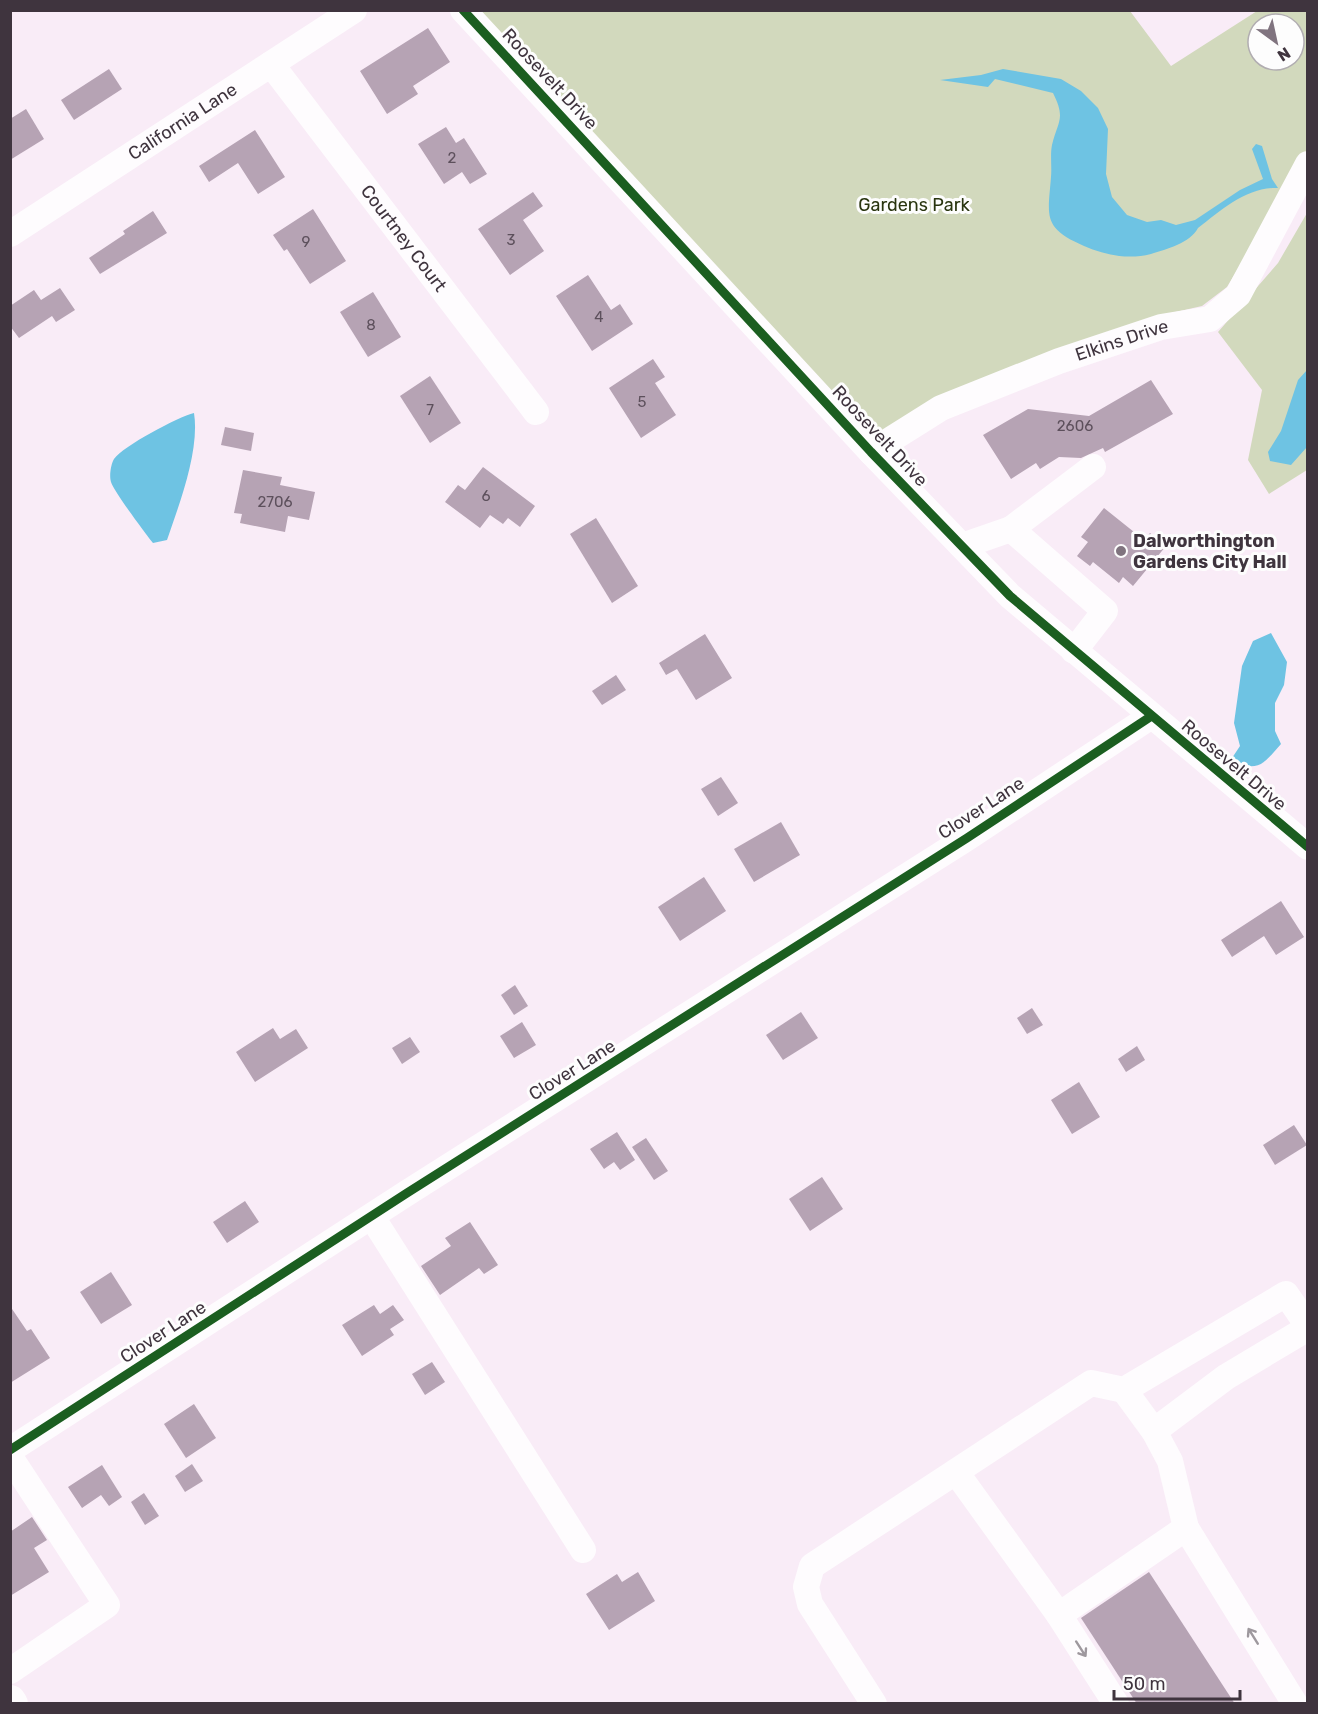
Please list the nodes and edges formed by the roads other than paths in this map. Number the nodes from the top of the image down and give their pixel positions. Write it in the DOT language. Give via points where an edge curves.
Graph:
graph roads {
  1 [pos="354,10"];
  2 [pos="463,10"];
  3 [pos="272,64"];
  4 [pos="1308,164"];
  5 [pos="10,234"];
  6 [pos="536,412"];
  7 [pos="871,452"];
  8 [pos="1093,468"];
  9 [pos="1011,529"];
  10 [pos="962,546"];
  11 [pos="1074,651"];
  12 [pos="1150,717"];
  13 [pos="1308,847"];
  14 [pos="372,1217"];
  15 [pos="1308,1327"];
  16 [pos="1124,1390"];
  17 [pos="1154,1431"];
  18 [pos="10,1450"];
  19 [pos="10,1457"];
  20 [pos="956,1472"];
  21 [pos="1186,1528"];
  22 [pos="583,1550"];
  23 [pos="1059,1615"];
  24 [pos="10,1671"];
  25 [pos="874,1704"];
  26 [pos="1116,1704"];
  27 [pos="1295,1704"];
  1 -- 3 [label="street, California Lane"];
  2 -- 7 [label="street, Roosevelt Drive"];
  3 -- 5 [label="street, California Lane"];
  3 -- 6 [label="street, Courtney Court"];
  4 -- 7 [label="street, Elkins Drive" via="1238,295 1210,319 1161,327 1048,366 941,408"];
  7 -- 10 [label="street, Roosevelt Drive"];
  8 -- 9 [label="street"];
  9 -- 10 [label="street"];
  9 -- 11 [label="street" via="1106,611"];
  10 -- 11 [label="street, Roosevelt Drive" via="1010,596"];
  11 -- 12 [label="street, Roosevelt Drive"];
  12 -- 13 [label="street, Roosevelt Drive"];
  12 -- 14 [label="street, Clover Lane"];
  14 -- 18 [label="street, Clover Lane"];
  14 -- 22 [label="street"];
  15 -- 16 [label="street" via="1286,1294"];
  15 -- 17 [label="street" via="1226,1377"];
  16 -- 17 [label="street"];
  16 -- 20 [label="street" via="1092,1383"];
  17 -- 21 [label="street" via="1170,1461"];
  19 -- 24 [label="street" via="107,1605"];
  20 -- 23 [label="street"];
  20 -- 25 [label="street" via="812,1566 806,1587 810,1604"];
  21 -- 23 [label="street"];
  27 -- 21 [label="street, one-way"];
  23 -- 26 [label="street, one-way"];
}
